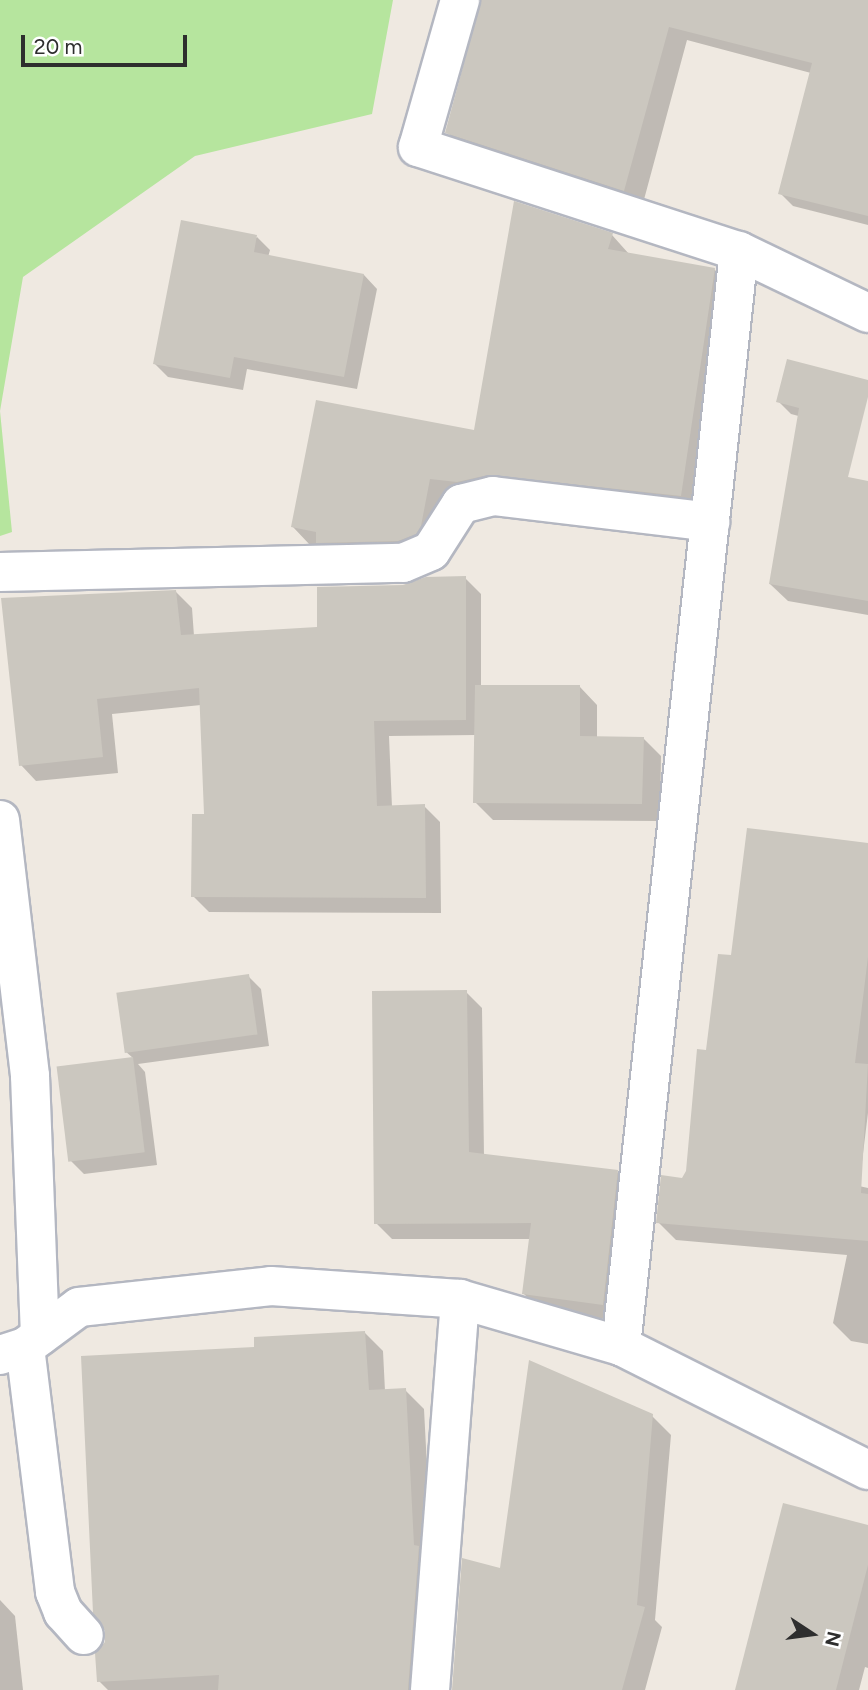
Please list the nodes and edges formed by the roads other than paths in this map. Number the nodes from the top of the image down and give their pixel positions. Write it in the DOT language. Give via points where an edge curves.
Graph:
graph roads {
  1 [pos="460,0"];
  2 [pos="739,251"];
  3 [pos="868,313"];
  4 [pos="710,522"];
  5 [pos="0,572"];
  6 [pos="0,820"];
  7 [pos="460,1298"];
  8 [pos="22,1346"];
  9 [pos="621,1346"];
  10 [pos="868,1470"];
  11 [pos="84,1635"];
  12 [pos="430,1690"];
  1 -- 2 [label="street" via="418,147"];
  2 -- 3 [label="street"];
  2 -- 4 [label="street"];
  4 -- 5 [label="street" via="493,496 461,504 431,551 403,563"];
  4 -- 9 [label="street"];
  6 -- 8 [label="street" via="30,1076"];
  7 -- 8 [label="street" via="271,1286 79,1307"];
  7 -- 9 [label="street"];
  7 -- 12 [label="street"];
  8 -- 11 [label="street" via="55,1592 63,1612"];
  9 -- 10 [label="street"];
}
